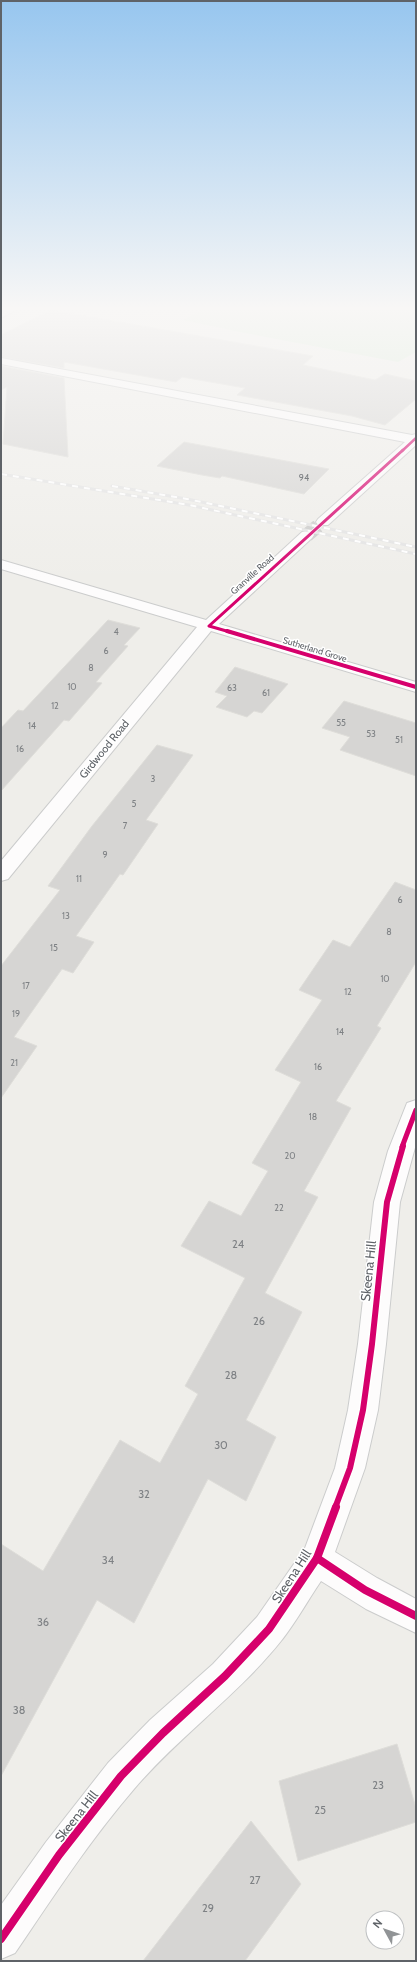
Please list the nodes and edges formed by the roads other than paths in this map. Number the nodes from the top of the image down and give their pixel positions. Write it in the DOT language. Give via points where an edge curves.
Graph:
graph roads {
  1 [pos="173,398"];
  2 [pos="416,439"];
  3 [pos="323,522"];
  4 [pos="307,535"];
  5 [pos="1,564"];
  6 [pos="209,626"];
  7 [pos="416,688"];
  8 [pos="1,874"];
  9 [pos="416,1110"];
  10 [pos="317,1558"];
  11 [pos="416,1616"];
  12 [pos="1,1938"];
  1 -- 2 [label="street"];
  2 -- 3 [label="street"];
  4 -- 6 [label="street, Granville Road"];
  5 -- 6 [label="street, Sutherland Grove"];
  6 -- 7 [label="street, Sutherland Grove"];
  6 -- 8 [label="street, Girdwood Road" via="178,659"];
  9 -- 10 [label="street, Skeena Hill" via="387,1202 372,1344 363,1410 352,1461"];
  10 -- 11 [label="street" via="340,1575 391,1605"];
  10 -- 12 [label="street, Skeena Hill" via="269,1629 225,1676 120,1776 59,1855"];
}
